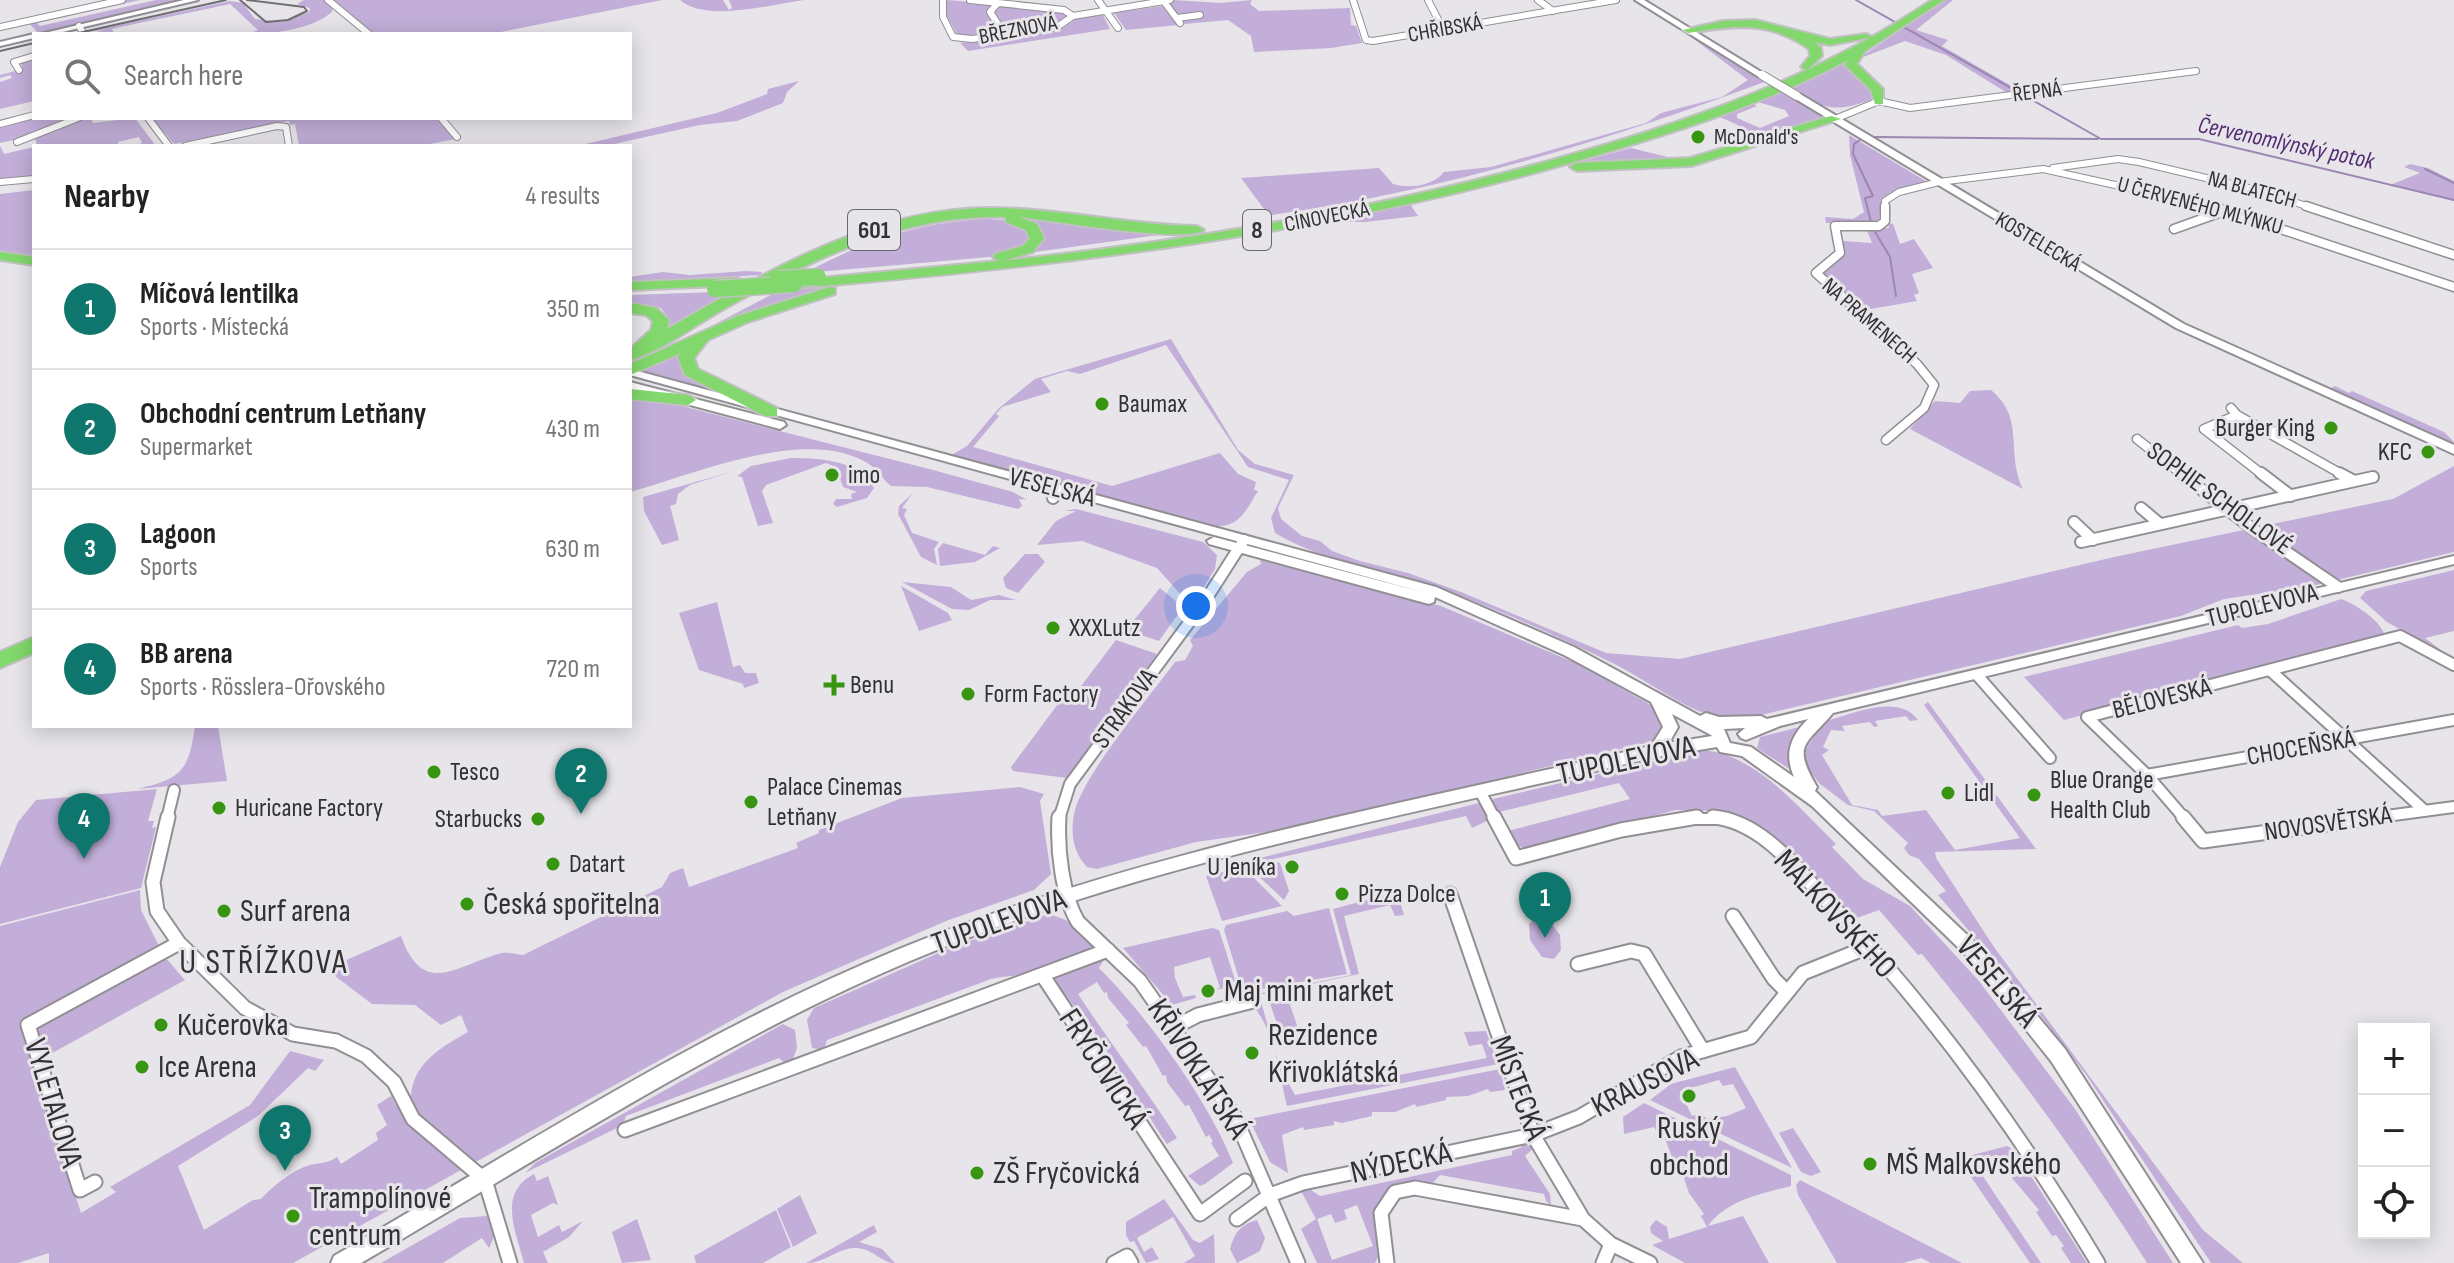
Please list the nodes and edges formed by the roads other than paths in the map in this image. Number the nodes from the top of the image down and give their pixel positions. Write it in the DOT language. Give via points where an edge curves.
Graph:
graph roads {
  1 [pos="122,0"];
  2 [pos="194,0"];
  3 [pos="328,0"];
  4 [pos="943,0"];
  5 [pos="970,0"];
  6 [pos="1098,0"];
  7 [pos="1353,0"];
  8 [pos="1428,0"];
  9 [pos="1538,0"];
  10 [pos="1616,0"];
  11 [pos="1639,0"];
  12 [pos="1924,0"];
  13 [pos="1939,0"];
  14 [pos="1167,2"];
  15 [pos="998,3"];
  16 [pos="1106,11"];
  17 [pos="1553,11"];
  18 [pos="1200,15"];
  19 [pos="1073,16"];
  20 [pos="20,23"];
  21 [pos="1898,23"];
  22 [pos="0,27"];
  23 [pos="1118,28"];
  24 [pos="1443,29"];
  25 [pos="82,30"];
  26 [pos="1689,30"];
  27 [pos="367,32"];
  28 [pos="1790,32"];
  29 [pos="1005,35"];
  30 [pos="32,37"];
  31 [pos="1864,43"];
  32 [pos="0,44"];
  33 [pos="32,57"];
  34 [pos="1807,67"];
  35 [pos="19,70"];
  36 [pos="2196,71"];
  37 [pos="1879,101"];
  38 [pos="32,109"];
  39 [pos="32,116"];
  40 [pos="0,117"];
  41 [pos="1835,119"];
  42 [pos="73,120"];
  43 [pos="150,120"];
  44 [pos="443,120"];
  45 [pos="0,124"];
  46 [pos="457,137"];
  47 [pos="17,142"];
  48 [pos="168,144"];
  49 [pos="194,144"];
  50 [pos="289,144"];
  51 [pos="2043,169"];
  52 [pos="1533,170"];
  53 [pos="32,179"];
  54 [pos="0,182"];
  55 [pos="1939,182"];
  56 [pos="2227,210"];
  57 [pos="1237,227"];
  58 [pos="2174,229"];
  59 [pos="2454,255"];
  60 [pos="0,256"];
  61 [pos="0,263"];
  62 [pos="1032,263"];
  63 [pos="969,264"];
  64 [pos="31,265"];
  65 [pos="2454,287"];
  66 [pos="632,289"];
  67 [pos="632,289"];
  68 [pos="632,308"];
  69 [pos="743,319"];
  70 [pos="632,353"];
  71 [pos="632,353"];
  72 [pos="632,372"];
  73 [pos="632,373"];
  74 [pos="632,373"];
  75 [pos="632,373"];
  76 [pos="632,394"];
  77 [pos="688,400"];
  78 [pos="771,412"];
  79 [pos="2290,426"];
  80 [pos="2271,433"];
  81 [pos="2137,439"];
  82 [pos="1886,440"];
  83 [pos="2454,450"];
  84 [pos="2373,477"];
  85 [pos="2354,481"];
  86 [pos="1056,494"];
  87 [pos="2291,496"];
  88 [pos="2141,508"];
  89 [pos="2228,510"];
  90 [pos="2074,522"];
  91 [pos="2160,524"];
  92 [pos="2093,540"];
  93 [pos="2081,542"];
  94 [pos="1242,543"];
  95 [pos="2454,560"];
  96 [pos="2338,587"];
  97 [pos="32,638"];
  98 [pos="32,645"];
  99 [pos="0,654"];
  100 [pos="0,661"];
  101 [pos="2454,665"];
  102 [pos="2272,672"];
  103 [pos="1977,675"];
  104 [pos="1651,693"];
  105 [pos="1831,709"];
  106 [pos="1681,711"];
  107 [pos="2454,720"];
  108 [pos="1777,721"];
  109 [pos="1718,737"];
  110 [pos="2349,740"];
  111 [pos="1746,742"];
  112 [pos="1656,751"];
  113 [pos="2050,758"];
  114 [pos="2147,775"];
  115 [pos="174,790"];
  116 [pos="1481,793"];
  117 [pos="2454,807"];
  118 [pos="1826,810"];
  119 [pos="2425,811"];
  120 [pos="2203,841"];
  121 [pos="1450,894"];
  122 [pos="1068,896"];
  123 [pos="1733,916"];
  124 [pos="179,943"];
  125 [pos="1868,947"];
  126 [pos="1108,950"];
  127 [pos="1578,964"];
  128 [pos="1043,976"];
  129 [pos="1786,991"];
  130 [pos="1253,1001"];
  131 [pos="1173,1028"];
  132 [pos="1703,1051"];
  133 [pos="625,1130"];
  134 [pos="1533,1135"];
  135 [pos="485,1180"];
  136 [pos="1245,1181"];
  137 [pos="95,1182"];
  138 [pos="1270,1195"];
  139 [pos="1237,1219"];
  140 [pos="1583,1219"];
  141 [pos="1611,1244"];
  142 [pos="341,1263"];
  143 [pos="510,1263"];
  144 [pos="1298,1263"];
  145 [pos="1387,1263"];
  146 [pos="1603,1263"];
  147 [pos="1650,1263"];
  148 [pos="2098,1263"];
  149 [pos="2193,1263"];
  1 -- 20 [label="street"];
  2 -- 25 [label="main road"];
  3 -- 27 [label="street"];
  4 -- 29 [label="street, BŘEZNOVÁ" via="943,17 953,37"];
  5 -- 15 [label="street"];
  6 -- 16 [label="street"];
  7 -- 24 [label="street, CHŘIBSKÁ" via="1368,41"];
  8 -- 24 [label="street"];
  9 -- 17 [label="street"];
  10 -- 17 [label="street, CHŘIBSKÁ"];
  11 -- 26 [label="main road, KOSTELECKÁ"];
  12 -- 21 [label="highway, CÍNOVECKÁ / 8"];
  13 -- 21 [label="highway, CÍNOVECKÁ / 8"];
  14 -- 16 [label="street, BŘEZNOVÁ"];
  14 -- 18 [label="street" via="1179,21"];
  15 -- 19 [label="street" via="1064,10"];
  15 -- 29 [label="street" via="990,12"];
  16 -- 19 [label="street, BŘEZNOVÁ"];
  16 -- 23 [label="street"];
  17 -- 24 [label="street, CHŘIBSKÁ"];
  19 -- 29 [label="street, BŘEZNOVÁ" via="1057,27"];
  20 -- 22 [label="street"];
  20 -- 30 [label="street"];
  21 -- 31 [label="highway, CÍNOVECKÁ / 8"];
  26 -- 28 [label="highway" via="1749,20"];
  26 -- 41 [label="main road, KOSTELECKÁ, bridge"];
  28 -- 31 [label="highway" via="1823,41"];
  28 -- 34 [label="highway" via="1816,51"];
  30 -- 32 [label="main road"];
  31 -- 34 [label="highway, CÍNOVECKÁ / 8"];
  31 -- 37 [label="highway" via="1851,65 1877,89"];
  31 -- 52 [label="highway, CÍNOVECKÁ / 8" via="1789,83 1706,116"];
  33 -- 35 [label="street" via="14,62"];
  34 -- 57 [label="highway, CÍNOVECKÁ / 8" via="1697,111 1558,156 1351,206"];
  36 -- 37 [label="street, ŘEPNÁ" via="1910,108"];
  37 -- 41 [label="street"];
  38 -- 40 [label="street"];
  39 -- 45 [label="street"];
  41 -- 52 [label="highway" via="1691,162"];
  41 -- 55 [label="main road, KOSTELECKÁ"];
  42 -- 47 [label="street"];
  43 -- 48 [label="street"];
  44 -- 46 [label="street"];
  49 -- 50 [label="street" via="277,126 286,127"];
  51 -- 55 [label="street, U ČERVENÉHO MLÝNKU"];
  51 -- 56 [label="street, U ČERVENÉHO MLÝNKU"];
  51 -- 59 [label="street, NA BLATECH" via="2118,159 2139,162 2265,192"];
  52 -- 62 [label="highway, CÍNOVECKÁ / 8" via="1296,223"];
  53 -- 54 [label="street"];
  55 -- 82 [label="street, NA PRAMENECH" via="1892,195 1885,201 1885,221 1879,226 1835,226 1840,253 1816,271 1933,382 1927,402 1906,427"];
  55 -- 83 [label="main road, KOSTELECKÁ" via="2180,326"];
  56 -- 58 [label="street"];
  56 -- 65 [label="street, U ČERVENÉHO MLÝNKU"];
  57 -- 63 [label="highway, CÍNOVECKÁ / 8"];
  57 -- 70 [label="highway, 601" via="1161,230 1001,212 909,220 829,248"];
  60 -- 64 [label="highway"];
  61 -- 64 [label="highway"];
  62 -- 66 [label="highway, CÍNOVECKÁ / 8, bridge" via="794,284"];
  62 -- 69 [label="highway" via="857,286"];
  63 -- 67 [label="highway, CÍNOVECKÁ / 8, bridge"];
  63 -- 72 [label="highway, 601" via="1016,253 1036,241 1037,232 1029,224 994,218 929,223 856,244"];
  68 -- 71 [label="highway" via="651,311 661,323 655,336"];
  69 -- 73 [label="highway"];
  69 -- 78 [label="highway" via="698,343 686,362 701,378"];
  74 -- 77 [label="main road, VESELSKÁ"];
  75 -- 78 [label="main road, VESELSKÁ"];
  76 -- 77 [label="highway"];
  77 -- 86 [label="main road, VESELSKÁ"];
  78 -- 86 [label="main road, VESELSKÁ"];
  79 -- 80 [label="street"];
  80 -- 85 [label="street"];
  80 -- 87 [label="street" via="2234,412 2204,429"];
  81 -- 89 [label="street, SOPHIE SCHOLLOVÉ"];
  84 -- 85 [label="street"];
  85 -- 87 [label="street"];
  86 -- 94 [label="main road, VESELSKÁ"];
  87 -- 89 [label="street"];
  88 -- 91 [label="street"];
  89 -- 91 [label="street"];
  89 -- 96 [label="street, SOPHIE SCHOLLOVÉ"];
  90 -- 92 [label="street"];
  91 -- 92 [label="street"];
  92 -- 93 [label="street"];
  94 -- 104 [label="main road, VESELSKÁ" via="1403,582 1569,651"];
  94 -- 122 [label="street, STRAKOVA" via="1064,795 1058,836"];
  95 -- 96 [label="main road, TUPOLEVOVA"];
  96 -- 103 [label="main road, TUPOLEVOVA"];
  97 -- 99 [label="highway"];
  98 -- 100 [label="highway"];
  101 -- 102 [label="street, BĚLOVESKÁ" via="2400,636"];
  102 -- 110 [label="street"];
  102 -- 114 [label="street, BĚLOVESKÁ" via="2087,717"];
  103 -- 105 [label="main road, TUPOLEVOVA"];
  103 -- 113 [label="street"];
  104 -- 106 [label="main road, VESELSKÁ"];
  104 -- 112 [label="main road" via="1671,722 1671,733"];
  105 -- 108 [label="main road, TUPOLEVOVA"];
  105 -- 118 [label="main road" via="1814,722 1794,753 1798,773"];
  106 -- 108 [label="main road" via="1719,723"];
  106 -- 109 [label="main road, VESELSKÁ"];
  107 -- 110 [label="street, CHOCEŇSKÁ"];
  108 -- 111 [label="main road, TUPOLEVOVA"];
  109 -- 111 [label="main road" via="1731,728"];
  109 -- 111 [label="main road, VESELSKÁ" via="1731,751"];
  109 -- 112 [label="main road, TUPOLEVOVA"];
  110 -- 114 [label="street, CHOCEŇSKÁ"];
  110 -- 119 [label="street"];
  111 -- 118 [label="main road, VESELSKÁ"];
  112 -- 116 [label="main road, TUPOLEVOVA"];
  114 -- 120 [label="street, BĚLOVESKÁ"];
  115 -- 124 [label="street" via="153,882 157,911"];
  116 -- 122 [label="main road, TUPOLEVOVA"];
  116 -- 125 [label="street, MALKOVSKÉHO" via="1516,858 1692,815 1738,822 1767,842"];
  117 -- 119 [label="street, NOVOSVĚTSKÁ"];
  118 -- 149 [label="main road, VESELSKÁ" via="1947,924 2009,994 2110,1131"];
  119 -- 120 [label="street, NOVOSVĚTSKÁ"];
  121 -- 134 [label="street, MÍSTECKÁ"];
  122 -- 126 [label="street, KŘIVOKLÁTSKÁ" via="1078,922"];
  122 -- 135 [label="main road, TUPOLEVOVA" via="904,956 797,1005"];
  123 -- 129 [label="street"];
  124 -- 135 [label="street" via="245,1008 293,1034 336,1041 366,1056 394,1082 413,1119"];
  124 -- 137 [label="street, VYLETALOVA" via="28,1025 80,1190"];
  125 -- 129 [label="street, KRAUSOVA" via="1803,973"];
  125 -- 148 [label="street, MALKOVSKÉHO" via="1976,1078"];
  126 -- 128 [label="street, FRYČOVICKÁ"];
  126 -- 131 [label="street, KŘIVOKLÁTSKÁ" via="1140,981"];
  127 -- 132 [label="street" via="1631,951 1644,954"];
  128 -- 133 [label="street"];
  128 -- 136 [label="street, FRYČOVICKÁ" via="1200,1214"];
  129 -- 132 [label="street, KRAUSOVA" via="1751,1037"];
  130 -- 131 [label="street" via="1198,1015"];
  131 -- 138 [label="street, KŘIVOKLÁTSKÁ" via="1235,1117"];
  132 -- 134 [label="street, KRAUSOVA" via="1681,1057 1579,1117"];
  134 -- 138 [label="street, NÝDECKÁ" via="1303,1183"];
  134 -- 140 [label="street, MÍSTECKÁ"];
  135 -- 142 [label="main road, TUPOLEVOVA"];
  135 -- 143 [label="street"];
  138 -- 139 [label="street"];
  138 -- 144 [label="street, KŘIVOKLÁTSKÁ"];
  140 -- 141 [label="street, MÍSTECKÁ"];
  140 -- 145 [label="street" via="1415,1188 1395,1192 1381,1213"];
  141 -- 146 [label="street"];
  141 -- 147 [label="street, MÍSTECKÁ"];
}
